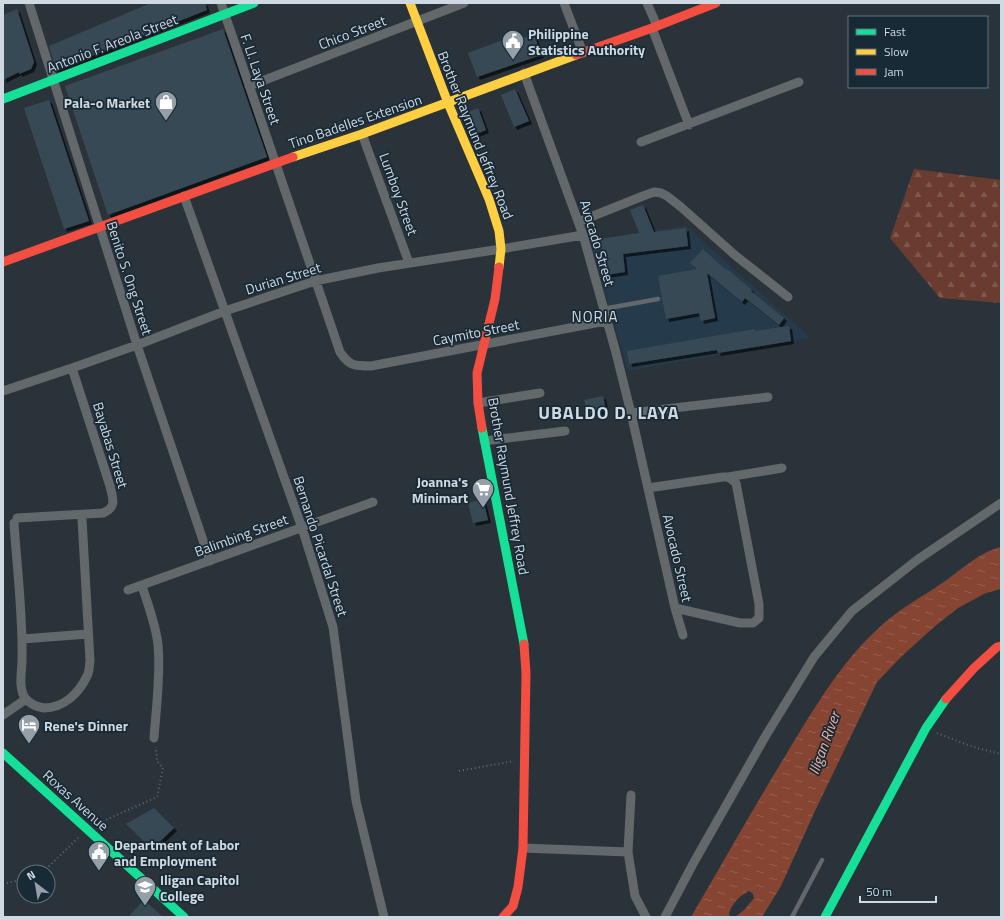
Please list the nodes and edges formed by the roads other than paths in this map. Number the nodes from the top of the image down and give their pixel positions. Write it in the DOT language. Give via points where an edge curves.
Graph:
graph roads {
  1 [pos="29,3"];
  2 [pos="221,3"];
  3 [pos="254,3"];
  4 [pos="410,3"];
  5 [pos="464,3"];
  6 [pos="564,3"];
  7 [pos="647,3"];
  8 [pos="716,3"];
  9 [pos="225,14"];
  10 [pos="417,22"];
  11 [pos="654,27"];
  12 [pos="583,53"];
  13 [pos="524,73"];
  14 [pos="52,81"];
  15 [pos="799,82"];
  16 [pos="249,86"];
  17 [pos="3,99"];
  18 [pos="448,103"];
  19 [pos="689,125"];
  20 [pos="362,134"];
  21 [pos="641,142"];
  22 [pos="275,163"];
  23 [pos="184,196"];
  24 [pos="578,222"];
  25 [pos="99,227"];
  26 [pos="583,235"];
  27 [pos="501,249"];
  28 [pos="3,262"];
  29 [pos="409,263"];
  30 [pos="315,281"];
  31 [pos="788,297"];
  32 [pos="658,299"];
  33 [pos="603,309"];
  34 [pos="225,311"];
  35 [pos="606,322"];
  36 [pos="137,345"];
  37 [pos="483,345"];
  38 [pos="350,364"];
  39 [pos="72,368"];
  40 [pos="3,390"];
  41 [pos="540,393"];
  42 [pos="768,397"];
  43 [pos="478,403"];
  44 [pos="631,413"];
  45 [pos="565,431"];
  46 [pos="484,441"];
  47 [pos="782,468"];
  48 [pos="728,477"];
  49 [pos="648,488"];
  50 [pos="373,502"];
  51 [pos="1001,503"];
  52 [pos="82,519"];
  53 [pos="302,528"];
  54 [pos="210,561"];
  55 [pos="142,586"];
  56 [pos="128,590"];
  57 [pos="675,608"];
  58 [pos="88,634"];
  59 [pos="683,635"];
  60 [pos="22,639"];
  61 [pos="1001,646"];
  62 [pos="26,699"];
  63 [pos="3,715"];
  64 [pos="154,738"];
  65 [pos="3,753"];
  66 [pos="630,794"];
  67 [pos="523,848"];
  68 [pos="628,852"];
  69 [pos="822,860"];
  70 [pos="184,917"];
  71 [pos="384,917"];
  72 [pos="503,917"];
  73 [pos="646,917"];
  74 [pos="665,917"];
  75 [pos="792,917"];
  76 [pos="824,917"];
  1 -- 14 [label="street, Benito S. Ong Street"];
  2 -- 9 [label="street, F. Ll. Laya Street"];
  3 -- 9 [label="main road, Antonio F. Areola Street"];
  4 -- 10 [label="main road, Brother Raymund Jeffrey Road"];
  5 -- 10 [label="street, Chico Street"];
  6 -- 12 [label="street"];
  7 -- 11 [label="street"];
  8 -- 11 [label="main road, Tino Badelles Extension"];
  9 -- 14 [label="main road, Antonio F. Areola Street"];
  9 -- 16 [label="street, F. Ll. Laya Street"];
  10 -- 16 [label="street, Chico Street"];
  10 -- 18 [label="main road, Brother Raymund Jeffrey Road"];
  11 -- 12 [label="main road, Tino Badelles Extension"];
  11 -- 19 [label="street"];
  12 -- 13 [label="main road, Tino Badelles Extension"];
  13 -- 18 [label="main road, Tino Badelles Extension"];
  13 -- 24 [label="street, Avocado Street"];
  14 -- 17 [label="main road, Antonio F. Areola Street"];
  14 -- 25 [label="street, Benito S. Ong Street"];
  15 -- 19 [label="street"];
  16 -- 22 [label="street, F. Ll. Laya Street"];
  18 -- 20 [label="main road, Tino Badelles Extension"];
  18 -- 27 [label="main road, Brother Raymund Jeffrey Road" via="489,200 499,231"];
  19 -- 21 [label="street"];
  20 -- 22 [label="main road, Tino Badelles Extension"];
  20 -- 29 [label="street, Lumboy Street"];
  22 -- 23 [label="main road, Tino Badelles Extension"];
  22 -- 30 [label="street, F. Ll. Laya Street"];
  23 -- 25 [label="main road, Tino Badelles Extension"];
  23 -- 34 [label="street, Bernando Picardal Street"];
  24 -- 26 [label="street, Avocado Street"];
  24 -- 31 [label="street" via="654,192 661,193"];
  25 -- 28 [label="main road, Tino Badelles Extension"];
  25 -- 36 [label="street, Benito S. Ong Street"];
  26 -- 27 [label="street, Durian Street"];
  26 -- 33 [label="street, Avocado Street"];
  27 -- 29 [label="street, Durian Street"];
  27 -- 37 [label="main road, Brother Raymund Jeffrey Road" via="495,299"];
  29 -- 30 [label="street, Durian Street"];
  30 -- 34 [label="street, Durian Street"];
  30 -- 38 [label="street, F. Ll. Laya Street" via="340,352"];
  32 -- 33 [label="lane"];
  33 -- 35 [label="street, Avocado Street"];
  34 -- 36 [label="street, Durian Street"];
  34 -- 53 [label="street, Bernando Picardal Street"];
  35 -- 37 [label="street, Caymito Street"];
  35 -- 44 [label="street, Avocado Street"];
  36 -- 39 [label="street, Durian Street"];
  36 -- 54 [label="street, Benito S. Ong Street"];
  37 -- 38 [label="street, Caymito Street" via="371,366"];
  37 -- 43 [label="main road, Brother Raymund Jeffrey Road" via="476,373"];
  39 -- 40 [label="street, Durian Street"];
  39 -- 60 [label="street, Bayabas Street" via="113,502 103,513 16,521"];
  41 -- 43 [label="street"];
  42 -- 44 [label="street"];
  43 -- 46 [label="main road, Brother Raymund Jeffrey Road"];
  44 -- 49 [label="street, Avocado Street"];
  45 -- 46 [label="street"];
  46 -- 67 [label="main road, Brother Raymund Jeffrey Road" via="524,642 526,673"];
  47 -- 48 [label="street"];
  48 -- 49 [label="street"];
  48 -- 57 [label="street" via="736,483 759,618 753,623 740,623"];
  49 -- 57 [label="street, Avocado Street"];
  50 -- 53 [label="street, Balimbing Street"];
  51 -- 74 [label="street" via="917,560 852,611 814,657 765,737"];
  52 -- 58 [label="street"];
  53 -- 54 [label="street, Balimbing Street"];
  53 -- 71 [label="street, Bernando Picardal Street" via="333,627 356,801"];
  54 -- 55 [label="street, Balimbing Street"];
  55 -- 56 [label="street, Balimbing Street"];
  55 -- 64 [label="street" via="158,645"];
  57 -- 59 [label="street, Avocado Street"];
  58 -- 60 [label="street"];
  58 -- 62 [label="street" via="88,674 78,691 66,702 51,708 39,707"];
  60 -- 62 [label="street" via="21,684"];
  61 -- 76 [label="main road" via="974,668 948,696 926,728"];
  62 -- 63 [label="street"];
  65 -- 70 [label="main road, Roxas Avenue"];
  66 -- 68 [label="street"];
  67 -- 68 [label="street"];
  67 -- 72 [label="main road, Brother Raymund Jeffrey Road" via="513,906"];
  68 -- 73 [label="street" via="635,896"];
  69 -- 75 [label="lane"];
}
